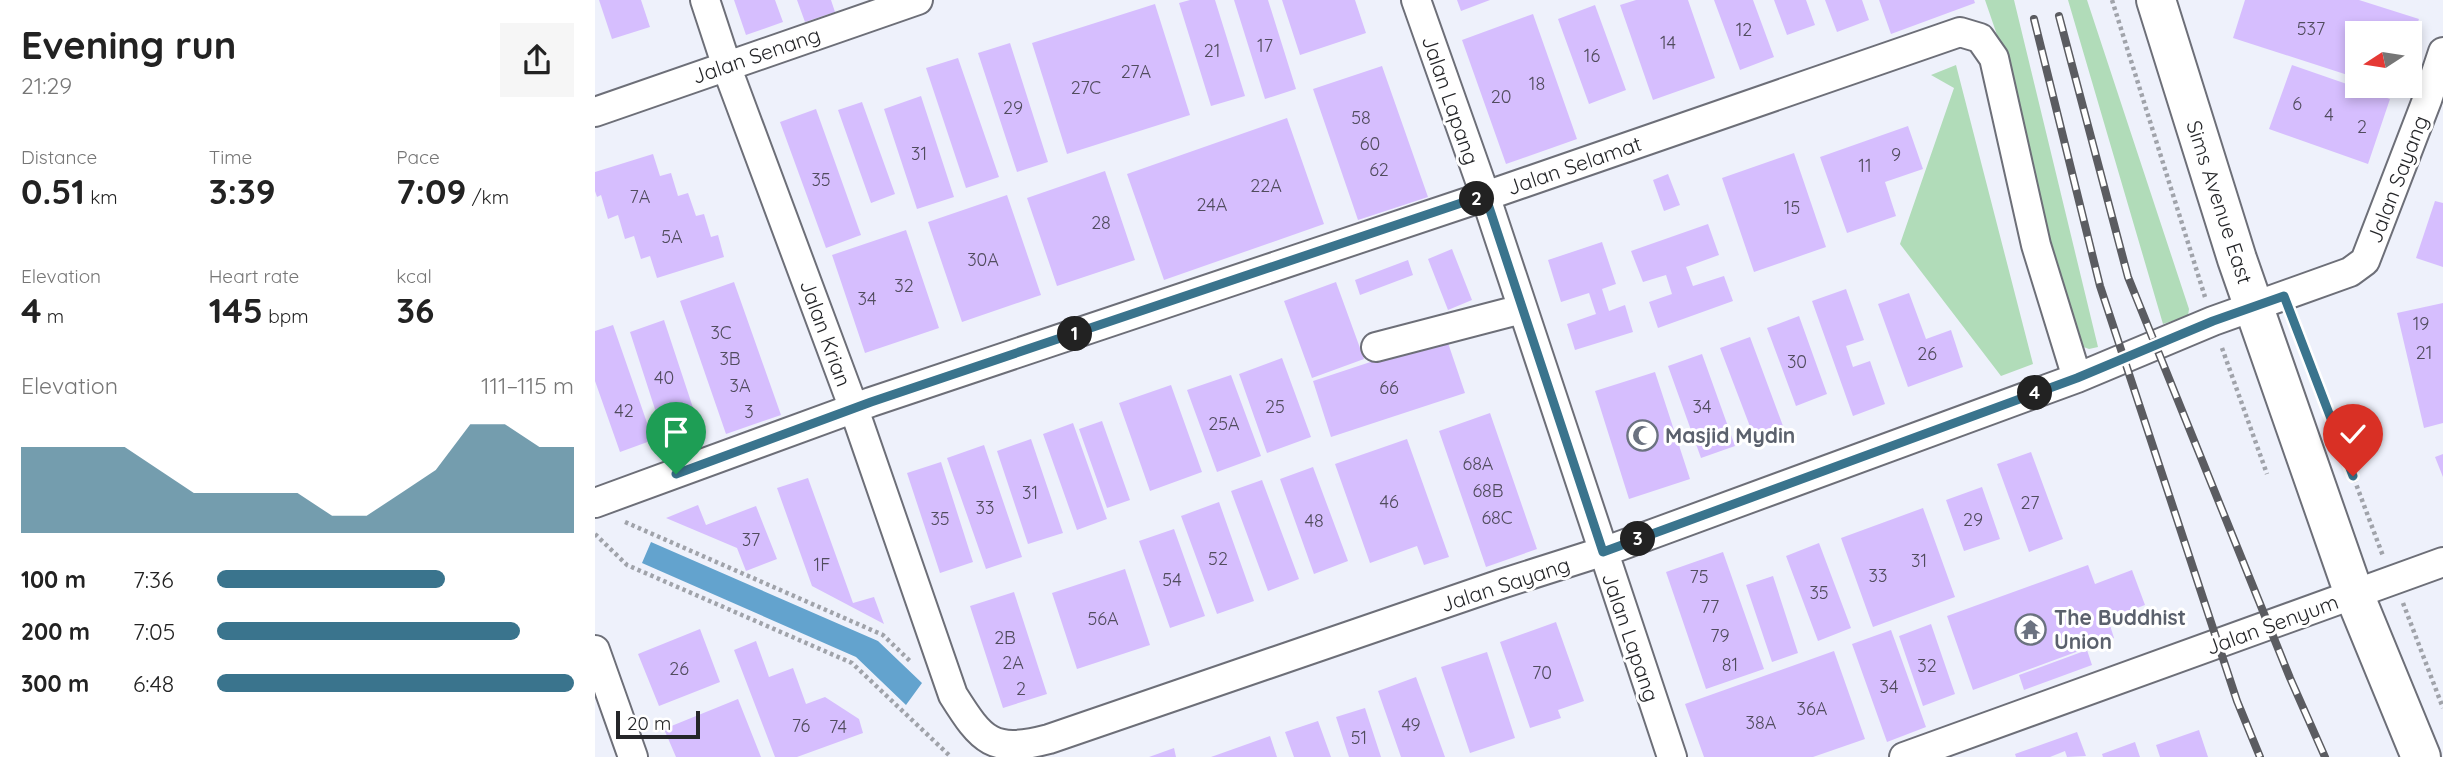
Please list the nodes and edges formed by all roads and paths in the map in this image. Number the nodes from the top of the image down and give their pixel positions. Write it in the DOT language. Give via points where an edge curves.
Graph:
graph roads {
  1 [pos="705,0"];
  2 [pos="918,0"];
  3 [pos="1416,0"];
  4 [pos="2112,0"];
  5 [pos="2156,0"];
  6 [pos="2443,52"];
  7 [pos="727,65"];
  8 [pos="2435,102"];
  9 [pos="595,112"];
  10 [pos="1485,195"];
  11 [pos="2254,306"];
  12 [pos="1522,309"];
  13 [pos="2213,321"];
  14 [pos="1376,347"];
  15 [pos="2077,378"];
  16 [pos="854,409"];
  17 [pos="2328,412"];
  18 [pos="2267,474"];
  19 [pos="595,503"];
  20 [pos="624,522"];
  21 [pos="595,534"];
  22 [pos="1603,552"];
  23 [pos="2443,562"];
  24 [pos="2393,580"];
  25 [pos="2354,594"];
  26 [pos="595,650"];
  27 [pos="912,663"];
  28 [pos="2443,708"];
  29 [pos="986,738"];
  30 [pos="633,757"];
  31 [pos="951,757"];
  32 [pos="1672,757"];
  33 [pos="1904,757"];
  34 [pos="2421,757"];
  1 -- 7 [label="street, Jalan Krian"];
  2 -- 7 [label="street, Jalan Senang"];
  3 -- 10 [label="street, Jalan Lapang"];
  4 -- 13 [label="path"];
  5 -- 11 [label="main road, Sims Avenue East"];
  6 -- 8 [label="street, Jalan Sayang"];
  7 -- 9 [label="street, Jalan Senang"];
  7 -- 16 [label="street, Jalan Krian"];
  8 -- 11 [label="street, Jalan Sayang" via="2365,261 2339,276"];
  10 -- 12 [label="street, Jalan Lapang"];
  10 -- 15 [label="street, Jalan Selamat" via="1932,40 1960,32 1980,38 1994,58 2036,245"];
  10 -- 16 [label="street, Jalan Selamat"];
  11 -- 13 [label="street, Jalan Sayang"];
  11 -- 25 [label="main road, Sims Avenue East"];
  12 -- 14 [label="street"];
  12 -- 22 [label="street, Jalan Lapang"];
  13 -- 15 [label="street, Jalan Sayang"];
  13 -- 18 [label="path"];
  15 -- 22 [label="street, Jalan Sayang"];
  16 -- 19 [label="street, Jalan Selamat"];
  16 -- 29 [label="street, Jalan Krian" via="953,695"];
  17 -- 24 [label="path"];
  20 -- 27 [label="path" via="883,635"];
  21 -- 31 [label="path" via="627,565 852,663"];
  22 -- 29 [label="street, Jalan Sayang" via="1049,739 1005,745"];
  22 -- 32 [label="street, Jalan Lapang"];
  23 -- 24 [label="street, Jalan Senyum"];
  24 -- 25 [label="street, Jalan Senyum"];
  24 -- 28 [label="path"];
  25 -- 33 [label="street, Jalan Senyum"];
  25 -- 34 [label="main road, Sims Avenue East"];
  26 -- 30 [label="street"];
}
